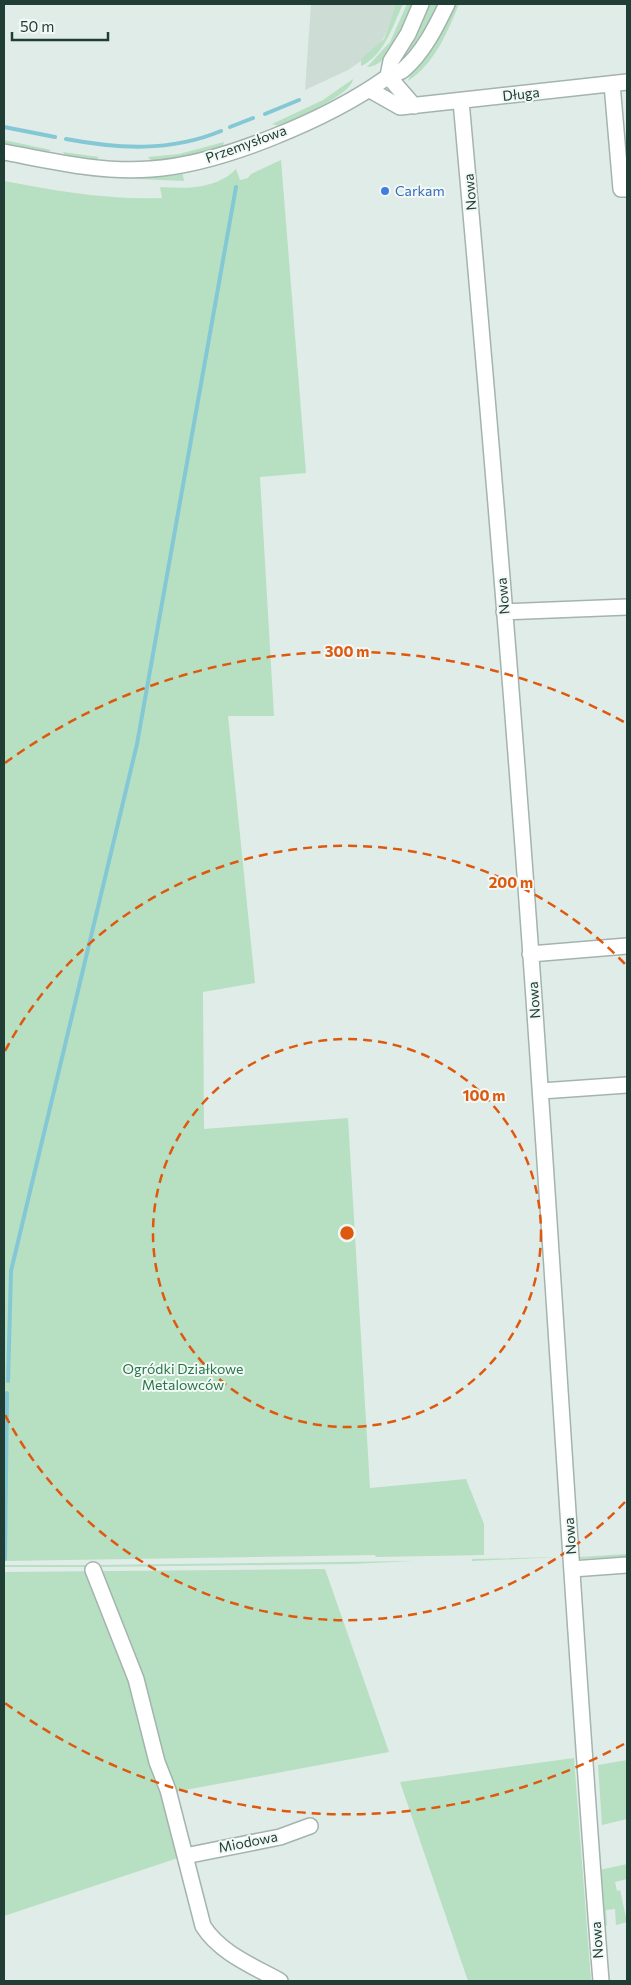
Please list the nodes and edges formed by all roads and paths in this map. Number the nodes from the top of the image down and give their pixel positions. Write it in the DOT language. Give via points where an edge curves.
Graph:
graph roads {
  1 [pos="421,4"];
  2 [pos="446,4"];
  3 [pos="388,76"];
  4 [pos="627,82"];
  5 [pos="612,84"];
  6 [pos="370,90"];
  7 [pos="462,101"];
  8 [pos="414,106"];
  9 [pos="4,152"];
  10 [pos="627,189"];
  11 [pos="627,607"];
  12 [pos="504,612"];
  13 [pos="627,946"];
  14 [pos="530,954"];
  15 [pos="627,1085"];
  16 [pos="541,1091"];
  17 [pos="627,1565"];
  18 [pos="572,1569"];
  19 [pos="93,1570"];
  20 [pos="310,1826"];
  21 [pos="185,1856"];
  22 [pos="280,1981"];
  23 [pos="601,1981"];
  1 -- 3 [label="street" via="391,61"];
  2 -- 3 [label="street, Przemysłowa" via="417,55 402,71"];
  3 -- 6 [label="street, Przemysłowa"];
  3 -- 8 [label="street"];
  4 -- 5 [label="street, Długa"];
  5 -- 7 [label="street, Długa"];
  5 -- 10 [label="street" via="621,189"];
  6 -- 8 [label="street, Długa" via="400,107"];
  6 -- 9 [label="street, Przemysłowa" via="324,114 252,144 214,158 169,167 109,169"];
  7 -- 8 [label="street, Długa"];
  7 -- 12 [label="street, Nowa"];
  11 -- 12 [label="street"];
  12 -- 14 [label="street, Nowa"];
  13 -- 14 [label="street"];
  14 -- 16 [label="street, Nowa"];
  15 -- 16 [label="street"];
  16 -- 18 [label="street, Nowa"];
  17 -- 18 [label="street"];
  18 -- 23 [label="street, Nowa"];
  19 -- 21 [label="street" via="136,1679 148,1732 168,1790"];
  20 -- 21 [label="street, Miodowa" via="280,1837"];
  21 -- 22 [label="street" via="198,1914 209,1936 228,1952"];
}
